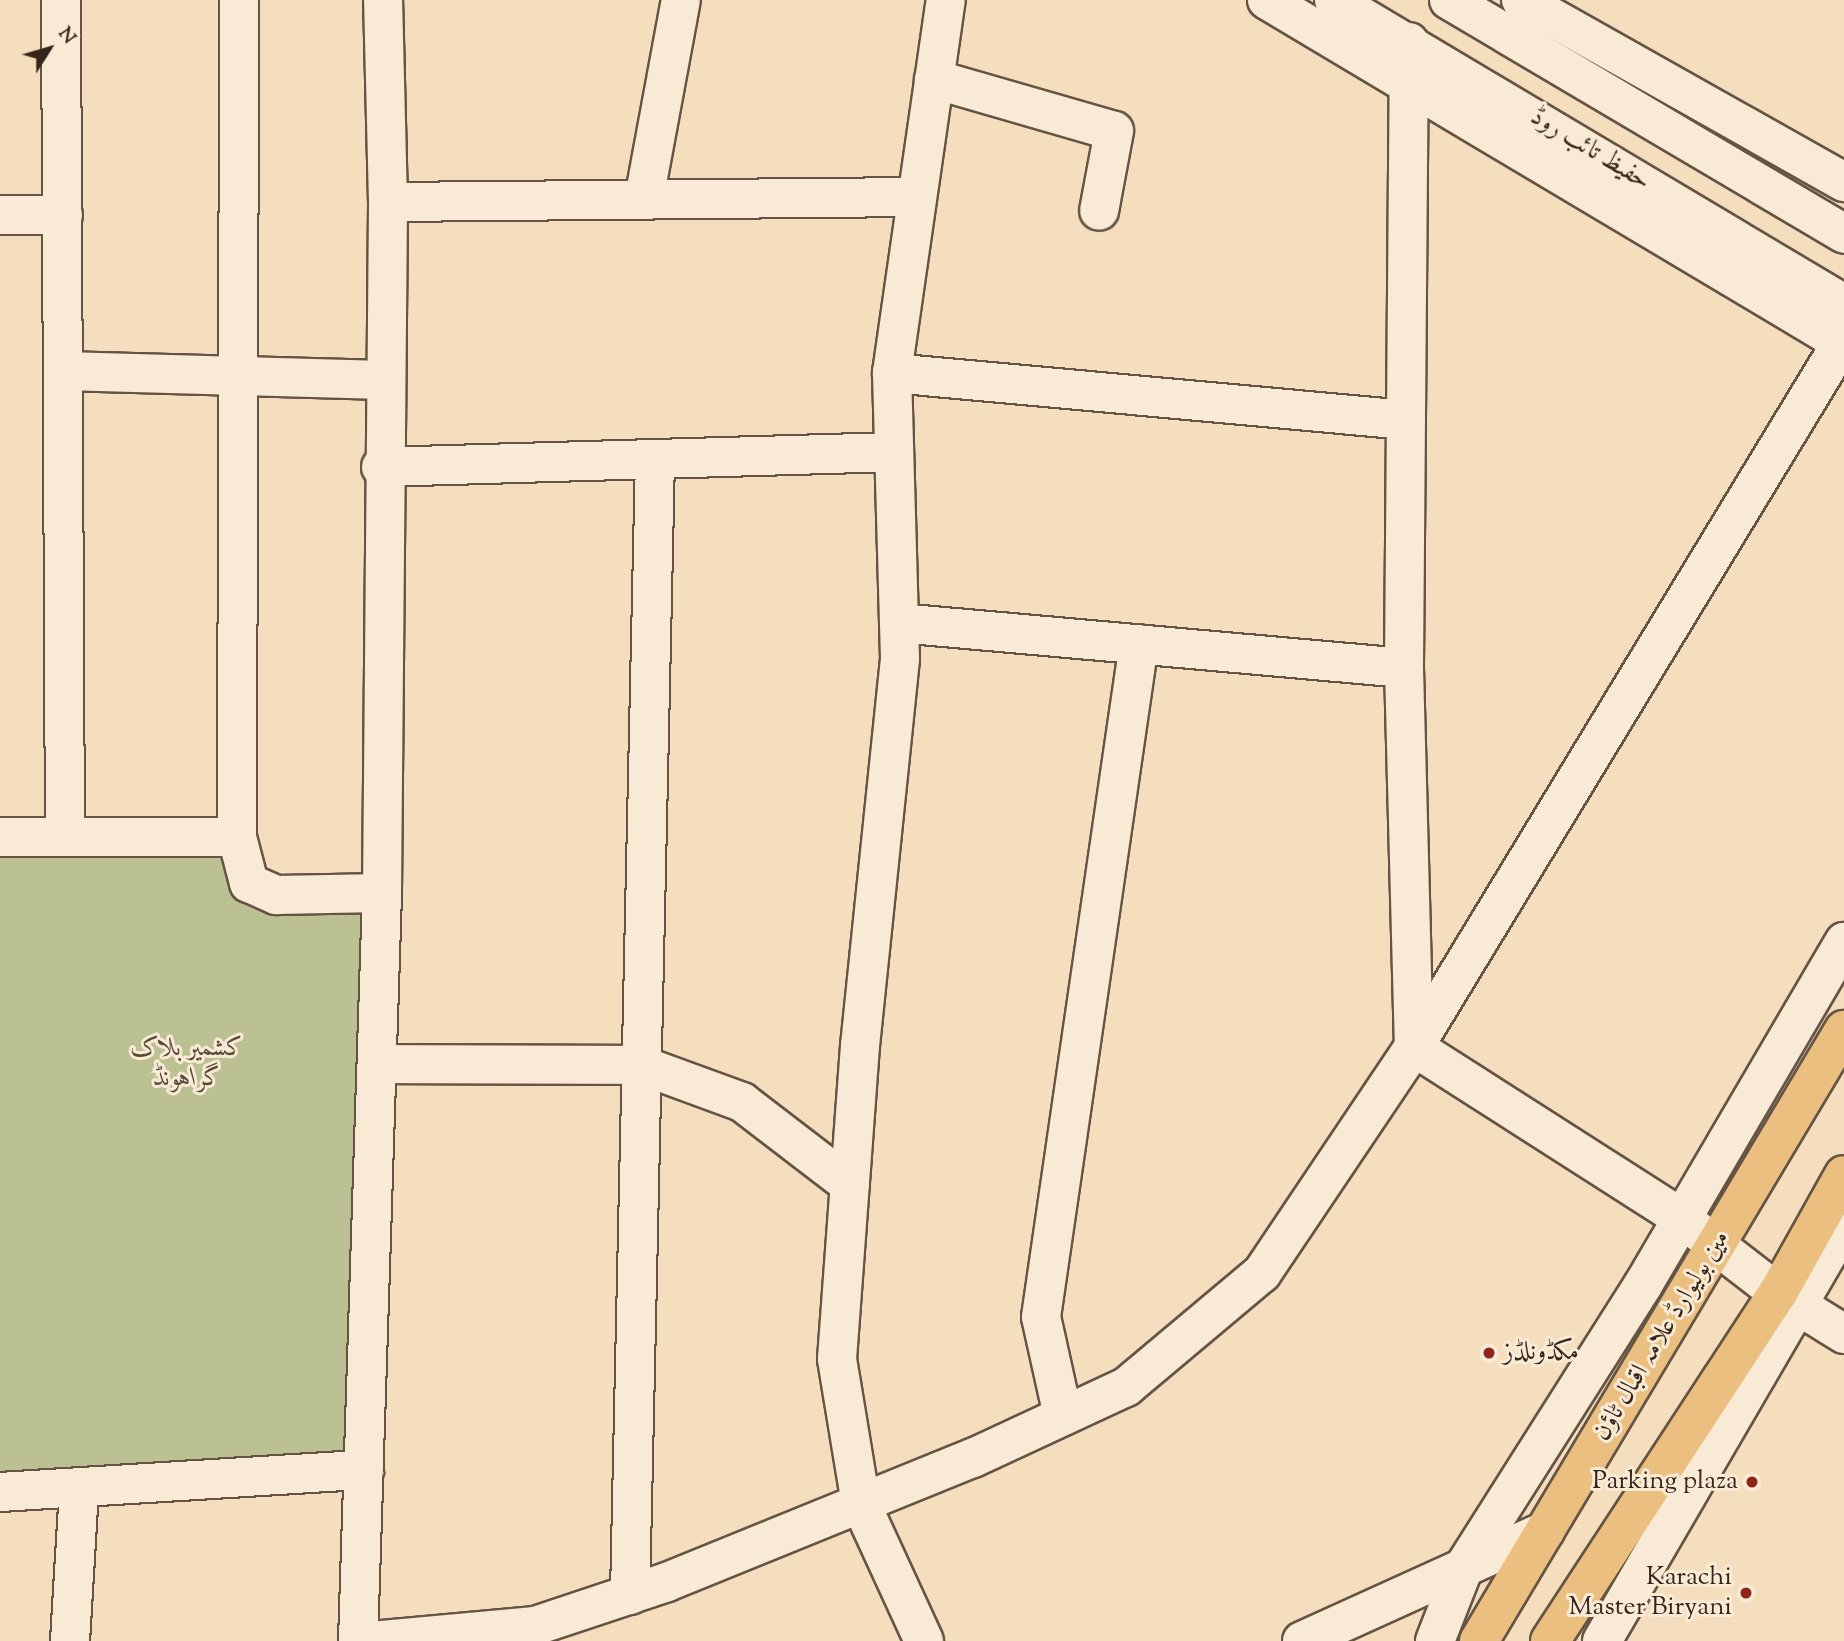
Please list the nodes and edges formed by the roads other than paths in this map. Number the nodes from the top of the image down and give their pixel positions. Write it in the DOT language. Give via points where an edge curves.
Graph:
graph roads {
  1 [pos="61,0"];
  2 [pos="239,0"];
  3 [pos="383,0"];
  4 [pos="681,0"];
  5 [pos="946,0"];
  6 [pos="1267,0"];
  7 [pos="1334,0"];
  8 [pos="1449,0"];
  9 [pos="1521,0"];
  10 [pos="1409,42"];
  11 [pos="934,79"];
  12 [pos="1408,81"];
  13 [pos="1637,112"];
  14 [pos="1609,161"];
  15 [pos="1844,182"];
  16 [pos="917,197"];
  17 [pos="644,200"];
  18 [pos="388,202"];
  19 [pos="1099,211"];
  20 [pos="0,215"];
  21 [pos="63,215"];
  22 [pos="1844,234"];
  23 [pos="1844,304"];
  24 [pos="1843,342"];
  25 [pos="64,371"];
  26 [pos="892,373"];
  27 [pos="237,376"];
  28 [pos="383,380"];
  29 [pos="1406,420"];
  30 [pos="894,452"];
  31 [pos="655,459"];
  32 [pos="382,467"];
  33 [pos="899,623"];
  34 [pos="1139,645"];
  35 [pos="1404,668"];
  36 [pos="65,836"];
  37 [pos="0,837"];
  38 [pos="237,837"];
  39 [pos="382,893"];
  40 [pos="1844,942"];
  41 [pos="1844,1030"];
  42 [pos="1414,1047"];
  43 [pos="377,1064"];
  44 [pos="641,1065"];
  45 [pos="1844,1175"];
  46 [pos="850,1185"];
  47 [pos="1681,1218"];
  48 [pos="1844,1226"];
  49 [pos="1717,1243"];
  50 [pos="1786,1299"];
  51 [pos="1844,1334"];
  52 [pos="1063,1416"];
  53 [pos="364,1470"];
  54 [pos="79,1489"];
  55 [pos="0,1492"];
  56 [pos="861,1503"];
  57 [pos="1545,1531"];
  58 [pos="1464,1567"];
  59 [pos="630,1595"];
  60 [pos="70,1641"];
  61 [pos="358,1641"];
  62 [pos="371,1641"];
  63 [pos="924,1641"];
  64 [pos="1302,1641"];
  65 [pos="1435,1641"];
  66 [pos="1479,1641"];
  67 [pos="1550,1641"];
  68 [pos="1602,1641"];
  1 -- 21 [label="street"];
  2 -- 27 [label="street"];
  3 -- 18 [label="street"];
  4 -- 17 [label="street"];
  5 -- 11 [label="street"];
  6 -- 12 [label="street"];
  7 -- 10 [label="street, حفیظ تائب روڈ"];
  8 -- 13 [label="street"];
  9 -- 15 [label="street"];
  10 -- 12 [label="street"];
  10 -- 14 [label="street, حفیظ تائب روڈ"];
  11 -- 16 [label="street"];
  11 -- 19 [label="street" via="1114,131"];
  12 -- 24 [label="street"];
  12 -- 29 [label="street"];
  13 -- 14 [label="street"];
  13 -- 22 [label="street"];
  14 -- 23 [label="street, حفیظ تائب روڈ"];
  16 -- 17 [label="street"];
  16 -- 26 [label="street"];
  17 -- 18 [label="street"];
  18 -- 28 [label="street"];
  20 -- 21 [label="street"];
  21 -- 25 [label="street"];
  24 -- 42 [label="street"];
  25 -- 27 [label="street"];
  25 -- 36 [label="street"];
  26 -- 29 [label="street"];
  26 -- 30 [label="street"];
  27 -- 28 [label="street"];
  27 -- 38 [label="street"];
  28 -- 32 [label="street"];
  29 -- 35 [label="street"];
  30 -- 31 [label="street"];
  30 -- 33 [label="street"];
  31 -- 32 [label="street"];
  31 -- 44 [label="street"];
  32 -- 39 [label="street"];
  33 -- 34 [label="street"];
  33 -- 46 [label="street" via="900,659"];
  34 -- 35 [label="street"];
  34 -- 52 [label="street" via="1041,1317"];
  35 -- 42 [label="street"];
  36 -- 37 [label="street"];
  36 -- 38 [label="street"];
  38 -- 39 [label="street" via="249,883 276,895"];
  39 -- 43 [label="street"];
  40 -- 47 [label="street"];
  41 -- 49 [label="main road, مین بولیوارڈ علامہ اقبال ٹاؤن"];
  42 -- 47 [label="street"];
  42 -- 52 [label="street" via="1262,1273 1126,1387"];
  43 -- 44 [label="street"];
  43 -- 53 [label="street"];
  44 -- 46 [label="street" via="742,1102"];
  44 -- 59 [label="street"];
  45 -- 50 [label="main road"];
  46 -- 56 [label="street" via="837,1359"];
  47 -- 49 [label="street"];
  47 -- 58 [label="street"];
  48 -- 50 [label="street"];
  49 -- 50 [label="street"];
  49 -- 57 [label="main road, مین بولیوارڈ علامہ اقبال ٹاؤن"];
  50 -- 51 [label="street"];
  50 -- 67 [label="main road"];
  50 -- 68 [label="street"];
  52 -- 56 [label="street"];
  53 -- 54 [label="street"];
  53 -- 61 [label="street"];
  54 -- 55 [label="street"];
  54 -- 60 [label="street"];
  56 -- 59 [label="street"];
  56 -- 63 [label="street"];
  57 -- 58 [label="street"];
  57 -- 66 [label="main road, مین بولیوارڈ علامہ اقبال ٹاؤن"];
  58 -- 64 [label="street"];
  58 -- 65 [label="street"];
  59 -- 62 [label="street" via="535,1626"];
}
